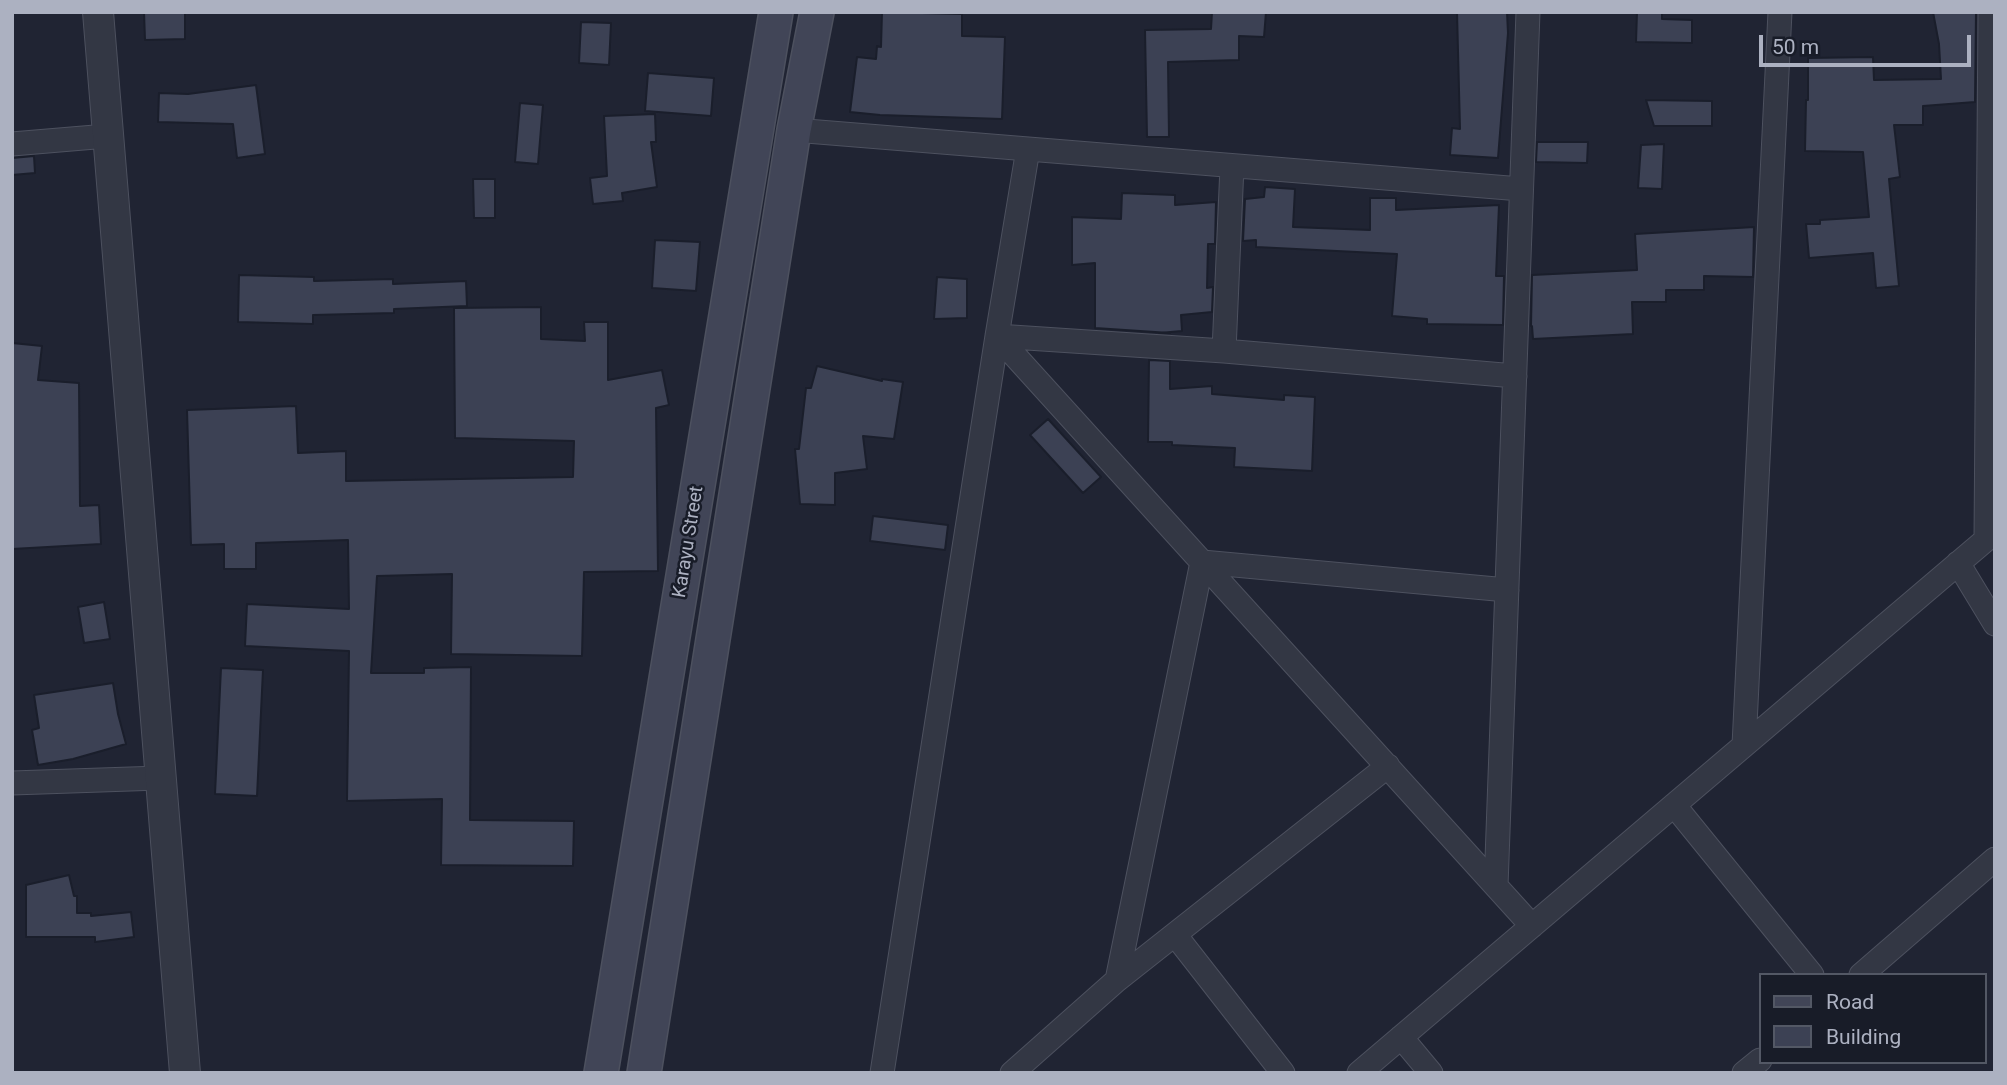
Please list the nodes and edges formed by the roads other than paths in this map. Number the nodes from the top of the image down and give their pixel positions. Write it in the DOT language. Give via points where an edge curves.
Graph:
graph roads {
  1 [pos="98,12"];
  2 [pos="776,12"];
  3 [pos="817,12"];
  4 [pos="1528,12"];
  5 [pos="1780,12"];
  6 [pos="1990,12"];
  7 [pos="794,130"];
  8 [pos="107,136"];
  9 [pos="12,144"];
  10 [pos="1028,149"];
  11 [pos="1232,166"];
  12 [pos="1521,189"];
  13 [pos="997,336"];
  14 [pos="1224,351"];
  15 [pos="1515,376"];
  16 [pos="1991,535"];
  17 [pos="1202,562"];
  18 [pos="1958,563"];
  19 [pos="1507,590"];
  20 [pos="1995,624"];
  21 [pos="1744,745"];
  22 [pos="1388,766"];
  23 [pos="160,778"];
  24 [pos="12,783"];
  25 [pos="1674,805"];
  26 [pos="1995,859"];
  27 [pos="1496,886"];
  28 [pos="1532,926"];
  29 [pos="1175,936"];
  30 [pos="1810,973"];
  31 [pos="1863,973"];
  32 [pos="1117,981"];
  33 [pos="1401,1037"];
  34 [pos="1758,1062"];
  35 [pos="185,1073"];
  36 [pos="601,1073"];
  37 [pos="644,1073"];
  38 [pos="882,1073"];
  39 [pos="1012,1073"];
  40 [pos="1283,1073"];
  41 [pos="1359,1073"];
  42 [pos="1431,1073"];
  43 [pos="1744,1073"];
  1 -- 8 [label="street"];
  2 -- 36 [label="main road, Karayu Street"];
  3 -- 7 [label="main road, Karayu Street"];
  4 -- 12 [label="street"];
  5 -- 21 [label="street"];
  6 -- 16 [label="street"];
  7 -- 10 [label="street"];
  7 -- 37 [label="main road, Karayu Street"];
  8 -- 9 [label="street"];
  8 -- 23 [label="street"];
  10 -- 11 [label="street"];
  10 -- 13 [label="street"];
  11 -- 12 [label="street"];
  11 -- 14 [label="street"];
  12 -- 15 [label="street"];
  13 -- 14 [label="street"];
  13 -- 17 [label="street"];
  13 -- 38 [label="street"];
  14 -- 15 [label="street"];
  15 -- 19 [label="street"];
  16 -- 18 [label="street"];
  17 -- 19 [label="street"];
  17 -- 22 [label="street"];
  17 -- 32 [label="street"];
  18 -- 20 [label="street"];
  18 -- 21 [label="street"];
  19 -- 27 [label="street"];
  21 -- 25 [label="street"];
  22 -- 27 [label="street"];
  22 -- 29 [label="street"];
  23 -- 24 [label="street"];
  23 -- 35 [label="street"];
  25 -- 28 [label="street"];
  25 -- 30 [label="street"];
  26 -- 31 [label="street"];
  27 -- 28 [label="street"];
  28 -- 33 [label="street"];
  29 -- 32 [label="street"];
  29 -- 40 [label="street"];
  32 -- 39 [label="street"];
  33 -- 41 [label="street"];
  33 -- 42 [label="street"];
  34 -- 43 [label="street"];
}
